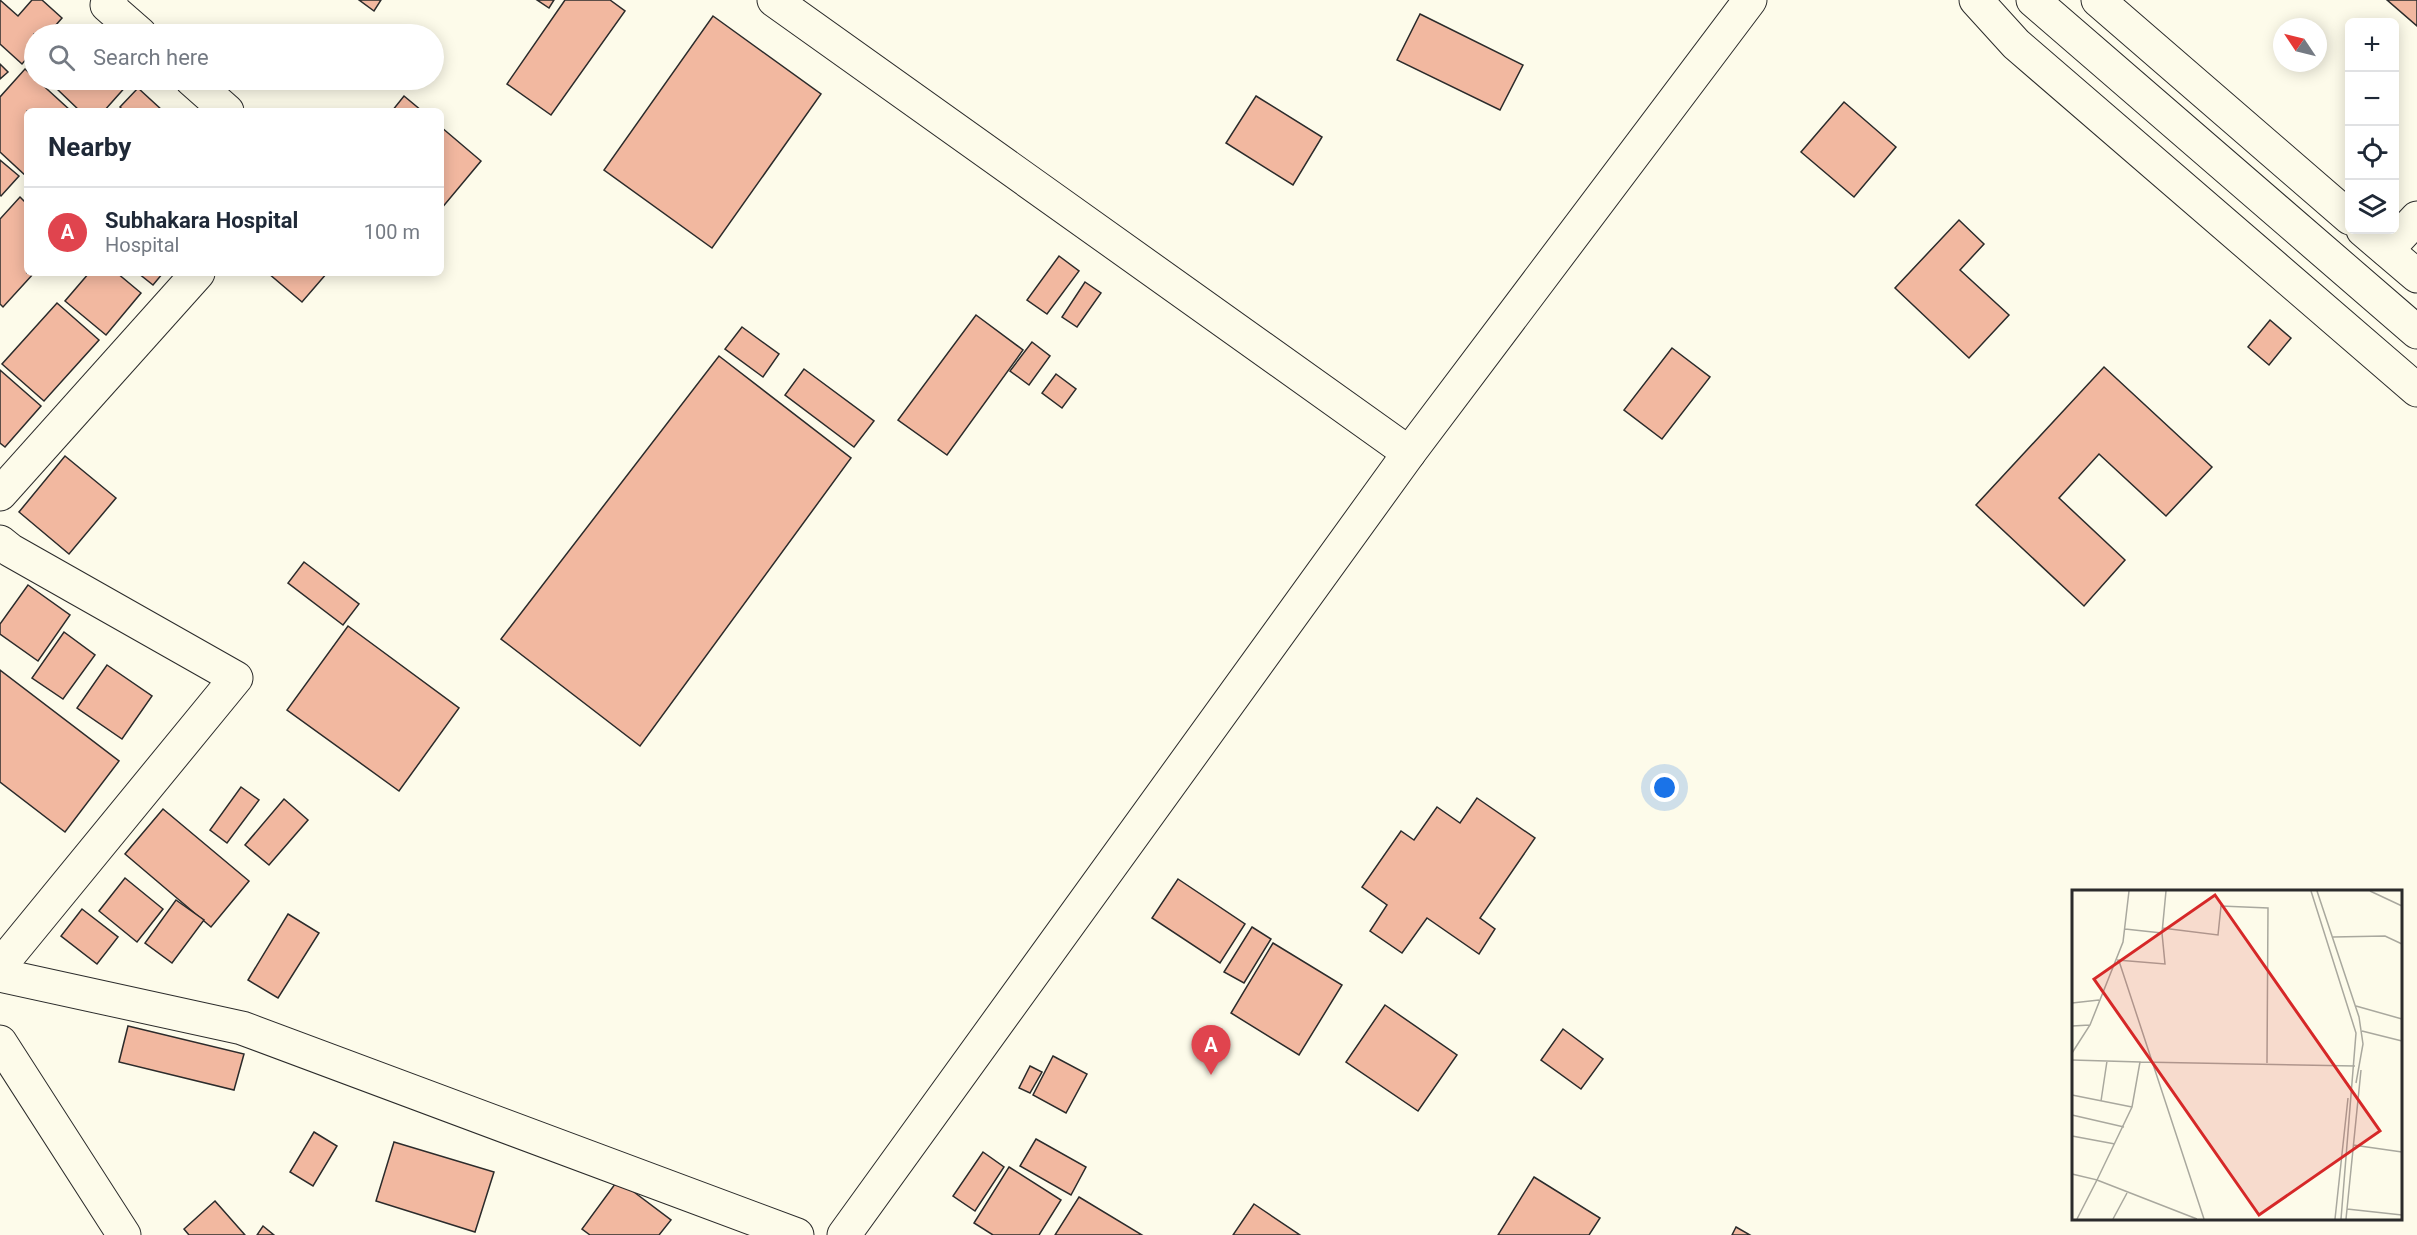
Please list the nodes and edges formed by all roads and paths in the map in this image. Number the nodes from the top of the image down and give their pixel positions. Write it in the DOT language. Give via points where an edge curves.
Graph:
graph roads {
  1 [pos="111,0"];
  2 [pos="774,0"];
  3 [pos="1750,0"];
  4 [pos="1976,0"];
  5 [pos="2033,0"];
  6 [pos="2098,0"];
  7 [pos="129,24"];
  8 [pos="203,90"];
  9 [pos="224,108"];
  10 [pos="2345,215"];
  11 [pos="2417,218"];
  12 [pos="2375,240"];
  13 [pos="195,276"];
  14 [pos="2417,276"];
  15 [pos="2417,332"];
  16 [pos="2417,390"];
  17 [pos="1409,453"];
  18 [pos="0,494"];
  19 [pos="3,551"];
  20 [pos="0,966"];
  21 [pos="0,975"];
  22 [pos="0,1042"];
  23 [pos="124,1235"];
  24 [pos="797,1235"];
  25 [pos="844,1235"];
  1 -- 7 [label="street" via="107,5"];
  2 -- 17 [label="street"];
  3 -- 17 [label="street"];
  4 -- 16 [label="street" via="2016,44"];
  5 -- 15 [label="street"];
  6 -- 10 [label="street"];
  8 -- 9 [label="street"];
  11 -- 12 [label="street"];
  12 -- 14 [label="street"];
  13 -- 18 [label="street"];
  17 -- 25 [label="street"];
  19 -- 20 [label="street" via="236,678"];
  21 -- 24 [label="street" via="242,1028"];
  22 -- 23 [label="street"];
}
